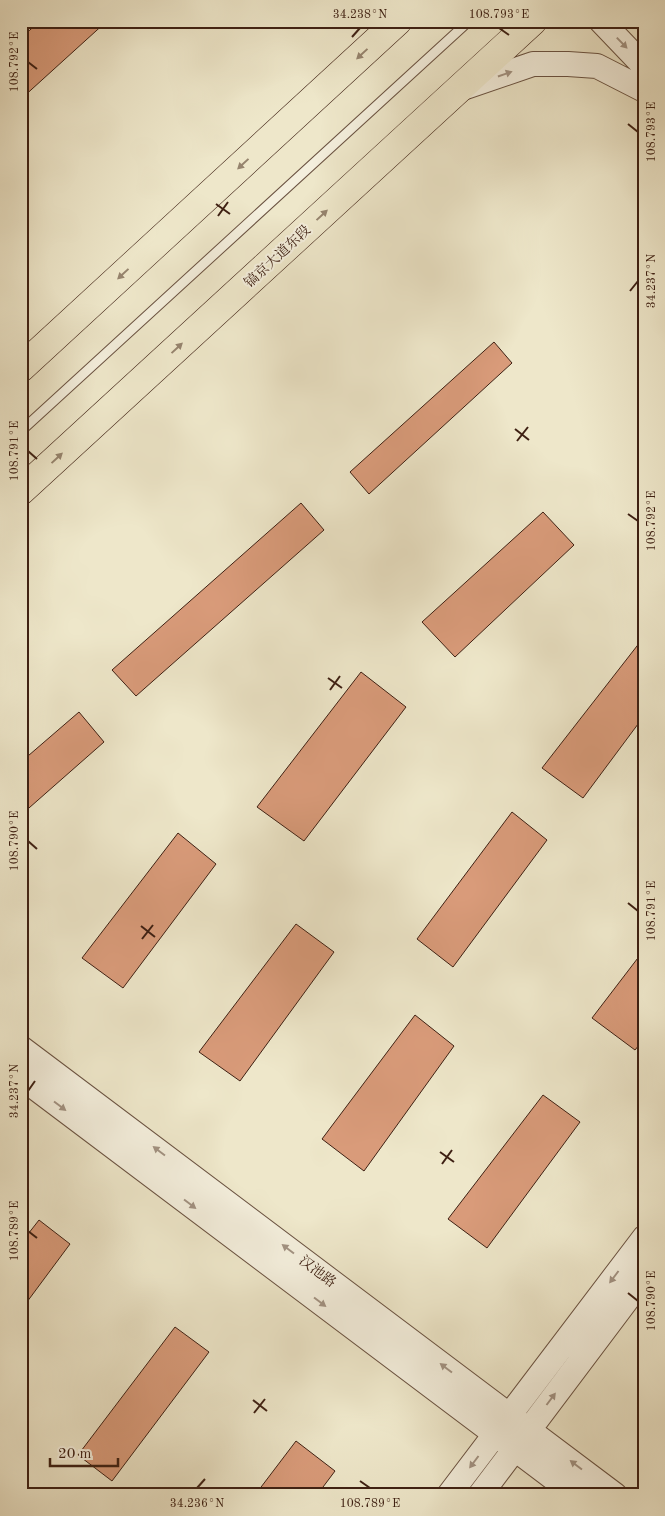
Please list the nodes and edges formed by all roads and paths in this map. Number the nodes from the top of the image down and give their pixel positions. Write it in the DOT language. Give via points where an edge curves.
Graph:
graph roads {
  1 [pos="398,21"];
  2 [pos="469,21"];
  3 [pos="533,21"];
  4 [pos="601,21"];
  5 [pos="644,66"];
  6 [pos="459,90"];
  7 [pos="644,90"];
  8 [pos="21,368"];
  9 [pos="21,431"];
  10 [pos="21,491"];
  11 [pos="21,1048"];
  12 [pos="21,1077"];
  13 [pos="644,1238"];
  14 [pos="644,1277"];
  15 [pos="509,1415"];
  16 [pos="528,1429"];
  17 [pos="495,1434"];
  18 [pos="514,1449"];
  19 [pos="449,1495"];
  20 [pos="480,1495"];
  21 [pos="576,1495"];
  22 [pos="615,1495"];
  1 -- 8 [label="main road, one-way"];
  2 -- 9 [label="lane"];
  3 -- 6 [label="main road, 镐京大道东段"];
  4 -- 5 [label="street, one-way"];
  6 -- 7 [label="street, one-way" via="532,64 597,66"];
  10 -- 6 [label="main road, 镐京大道东段, one-way"];
  15 -- 11 [label="street, 汉池路, one-way"];
  12 -- 17 [label="street, 汉池路, one-way"];
  13 -- 15 [label="street, one-way"];
  16 -- 14 [label="street, one-way"];
  15 -- 16 [label="street, 汉池路"];
  15 -- 17 [label="street"];
  16 -- 18 [label="street"];
  22 -- 16 [label="street, 汉池路, one-way"];
  17 -- 18 [label="street, 汉池路"];
  17 -- 19 [label="street, one-way"];
  18 -- 20 [label="street"];
  18 -- 21 [label="street, 汉池路"];
}
